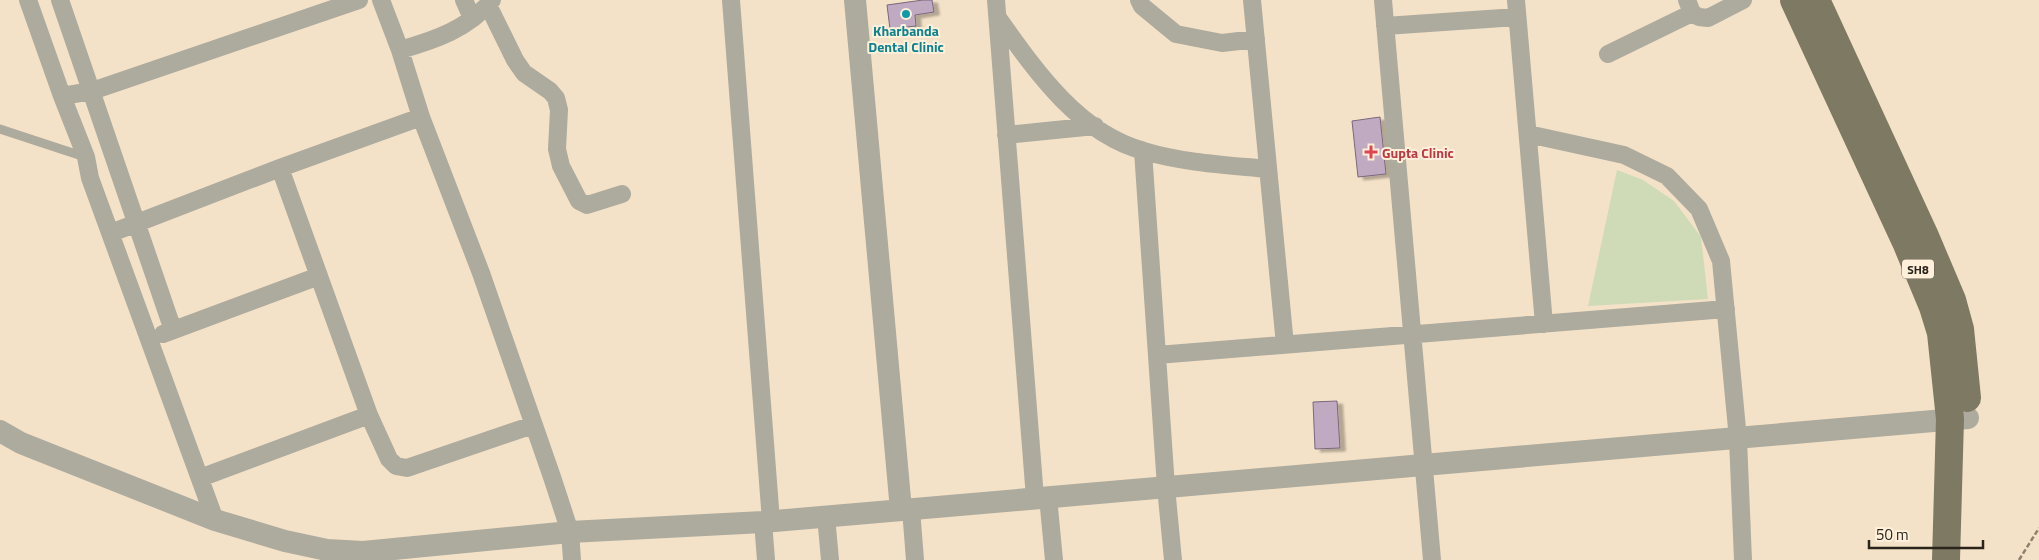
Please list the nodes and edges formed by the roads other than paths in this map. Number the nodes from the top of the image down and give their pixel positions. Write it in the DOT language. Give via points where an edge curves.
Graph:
graph roads {
  1 [pos="28,0"];
  2 [pos="60,0"];
  3 [pos="359,0"];
  4 [pos="381,0"];
  5 [pos="464,0"];
  6 [pos="731,0"];
  7 [pos="855,0"];
  8 [pos="1140,0"];
  9 [pos="1252,0"];
  10 [pos="1383,0"];
  11 [pos="1743,0"];
  12 [pos="1794,0"];
  13 [pos="1816,0"];
  14 [pos="490,2"];
  15 [pos="1689,6"];
  16 [pos="1516,8"];
  17 [pos="997,9"];
  18 [pos="472,18"];
  19 [pos="1385,26"];
  20 [pos="1256,39"];
  21 [pos="400,50"];
  22 [pos="1608,54"];
  23 [pos="92,91"];
  24 [pos="62,96"];
  25 [pos="421,117"];
  26 [pos="1095,126"];
  27 [pos="0,129"];
  28 [pos="1528,134"];
  29 [pos="1006,135"];
  30 [pos="1143,151"];
  31 [pos="86,157"];
  32 [pos="280,168"];
  33 [pos="1268,169"];
  34 [pos="622,194"];
  35 [pos="137,223"];
  36 [pos="111,233"];
  37 [pos="319,276"];
  38 [pos="1726,310"];
  39 [pos="1544,324"];
  40 [pos="174,330"];
  41 [pos="1412,334"];
  42 [pos="149,339"];
  43 [pos="1285,344"];
  44 [pos="1157,355"];
  45 [pos="369,415"];
  46 [pos="1959,418"];
  47 [pos="533,425"];
  48 [pos="0,431"];
  49 [pos="1738,439"];
  50 [pos="10,443"];
  51 [pos="1424,465"];
  52 [pos="200,478"];
  53 [pos="1166,487"];
  54 [pos="1042,498"];
  55 [pos="906,509"];
  56 [pos="826,516"];
  57 [pos="215,520"];
  58 [pos="767,522"];
  59 [pos="570,532"];
  60 [pos="336,555"];
  61 [pos="363,556"];
  62 [pos="572,560"];
  63 [pos="766,560"];
  64 [pos="830,560"];
  65 [pos="915,560"];
  66 [pos="1054,560"];
  67 [pos="1174,560"];
  68 [pos="1432,560"];
  69 [pos="1743,560"];
  70 [pos="1946,560"];
  71 [pos="1965,560"];
  1 -- 24 [label="street"];
  2 -- 23 [label="street"];
  3 -- 23 [label="street"];
  4 -- 21 [label="street"];
  5 -- 18 [label="street"];
  6 -- 58 [label="street"];
  7 -- 55 [label="street"];
  8 -- 20 [label="street" via="1142,6 1176,34 1222,43"];
  9 -- 20 [label="street"];
  10 -- 19 [label="street"];
  11 -- 15 [label="street" via="1708,18 1699,17"];
  12 -- 46 [label="main road, SH8" via="1934,307"];
  13 -- 46 [label="main road, SH8" via="1952,300 1960,329"];
  14 -- 18 [label="street"];
  14 -- 34 [label="street" via="515,60 524,73 556,98 559,110 557,149 561,166 579,201 587,205"];
  15 -- 22 [label="street"];
  16 -- 19 [label="street"];
  16 -- 28 [label="street"];
  17 -- 26 [label="street" via="1035,69 1064,103"];
  17 -- 29 [label="street"];
  18 -- 21 [label="street" via="442,38"];
  19 -- 41 [label="street"];
  20 -- 33 [label="street"];
  21 -- 25 [label="street"];
  23 -- 24 [label="street"];
  23 -- 35 [label="street"];
  24 -- 31 [label="street"];
  25 -- 32 [label="street"];
  25 -- 47 [label="street" via="481,273"];
  26 -- 29 [label="street"];
  26 -- 30 [label="street" via="1111,138"];
  27 -- 31 [label="lane"];
  28 -- 38 [label="street" via="1624,155 1667,176 1699,209 1721,261"];
  28 -- 39 [label="street"];
  29 -- 54 [label="street"];
  30 -- 33 [label="street" via="1189,161"];
  30 -- 44 [label="street"];
  31 -- 36 [label="street" via="90,178"];
  32 -- 35 [label="street"];
  32 -- 37 [label="street"];
  33 -- 43 [label="street"];
  35 -- 36 [label="street"];
  35 -- 40 [label="street"];
  36 -- 42 [label="street"];
  37 -- 40 [label="street"];
  37 -- 45 [label="street"];
  38 -- 39 [label="street"];
  38 -- 49 [label="street"];
  39 -- 41 [label="street"];
  40 -- 42 [label="street"];
  41 -- 43 [label="street"];
  41 -- 51 [label="street"];
  42 -- 52 [label="street"];
  43 -- 44 [label="street"];
  44 -- 53 [label="street"];
  45 -- 47 [label="street" via="388,459 396,466 407,468"];
  45 -- 52 [label="street"];
  46 -- 49 [label="street"];
  46 -- 70 [label="main road, SH8"];
  46 -- 71 [label="main road, SH8" via="1969,451"];
  47 -- 59 [label="street"];
  48 -- 50 [label="street"];
  49 -- 51 [label="street"];
  49 -- 69 [label="street"];
  50 -- 57 [label="street"];
  51 -- 53 [label="street"];
  51 -- 68 [label="street"];
  52 -- 57 [label="street"];
  53 -- 54 [label="street"];
  53 -- 67 [label="street"];
  54 -- 55 [label="street"];
  54 -- 66 [label="street"];
  55 -- 56 [label="street"];
  55 -- 65 [label="street"];
  56 -- 58 [label="street"];
  56 -- 64 [label="street"];
  57 -- 60 [label="street"];
  58 -- 59 [label="street"];
  58 -- 63 [label="street"];
  59 -- 61 [label="street"];
  59 -- 62 [label="street"];
  60 -- 61 [label="street"];
}
